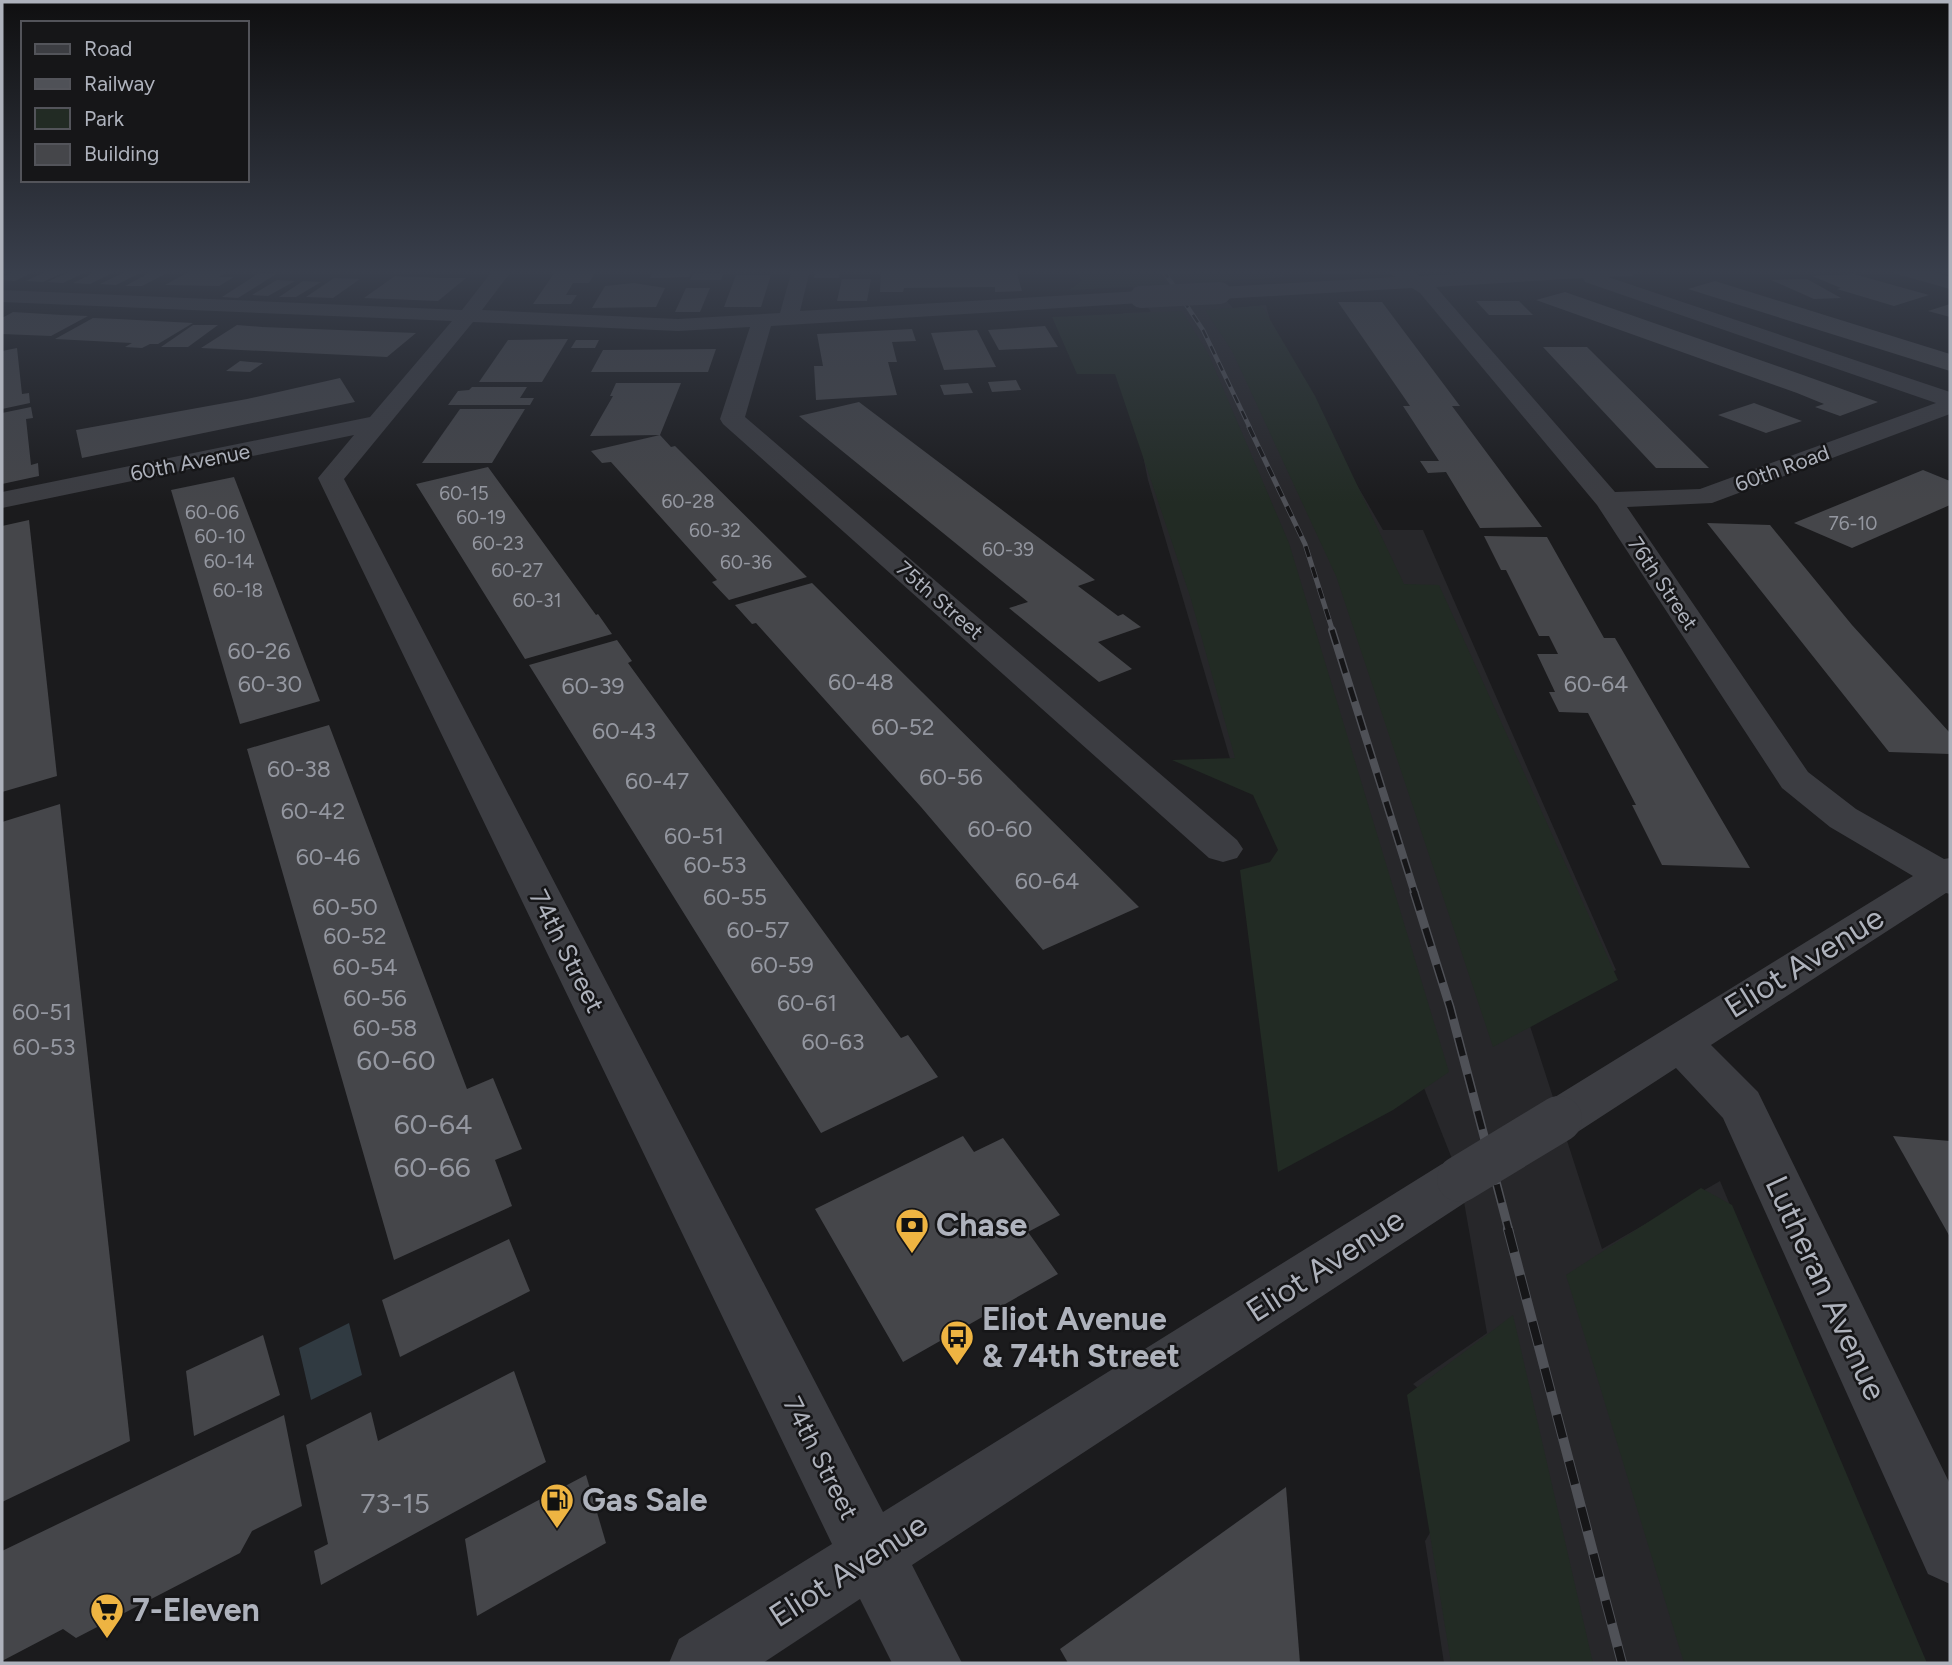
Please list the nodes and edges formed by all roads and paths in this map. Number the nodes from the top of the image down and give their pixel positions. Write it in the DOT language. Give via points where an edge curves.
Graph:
graph roads {
  1 [pos="440,348"];
  2 [pos="763,348"];
  3 [pos="1477,348"];
  4 [pos="1796,348"];
  5 [pos="1950,400"];
  6 [pos="1950,407"];
  7 [pos="377,423"];
  8 [pos="2,500"];
  9 [pos="1608,500"];
  10 [pos="1223,849"];
  11 [pos="1948,875"];
  12 [pos="1678,1041"];
  13 [pos="1944,1532"];
  14 [pos="871,1556"];
  15 [pos="703,1663"];
  16 [pos="928,1663"];
  1 -- 7 [label="street, 74th Street"];
  2 -- 10 [label="street, 75th Street" via="732,419"];
  3 -- 9 [label="street, 76th Street"];
  4 -- 5 [label="street"];
  6 -- 9 [label="street, 60th Road" via="1703,497"];
  7 -- 8 [label="street, 60th Avenue"];
  7 -- 14 [label="street, 74th Street" via="331,478"];
  9 -- 11 [label="street, 76th Street" via="1795,780 1843,818"];
  11 -- 12 [label="street, Eliot Avenue"];
  12 -- 13 [label="street, Lutheran Avenue" via="1741,1106"];
  12 -- 14 [label="street, Eliot Avenue, bridge"];
  14 -- 15 [label="street, Eliot Avenue"];
  14 -- 16 [label="street, 74th Street"];
}
